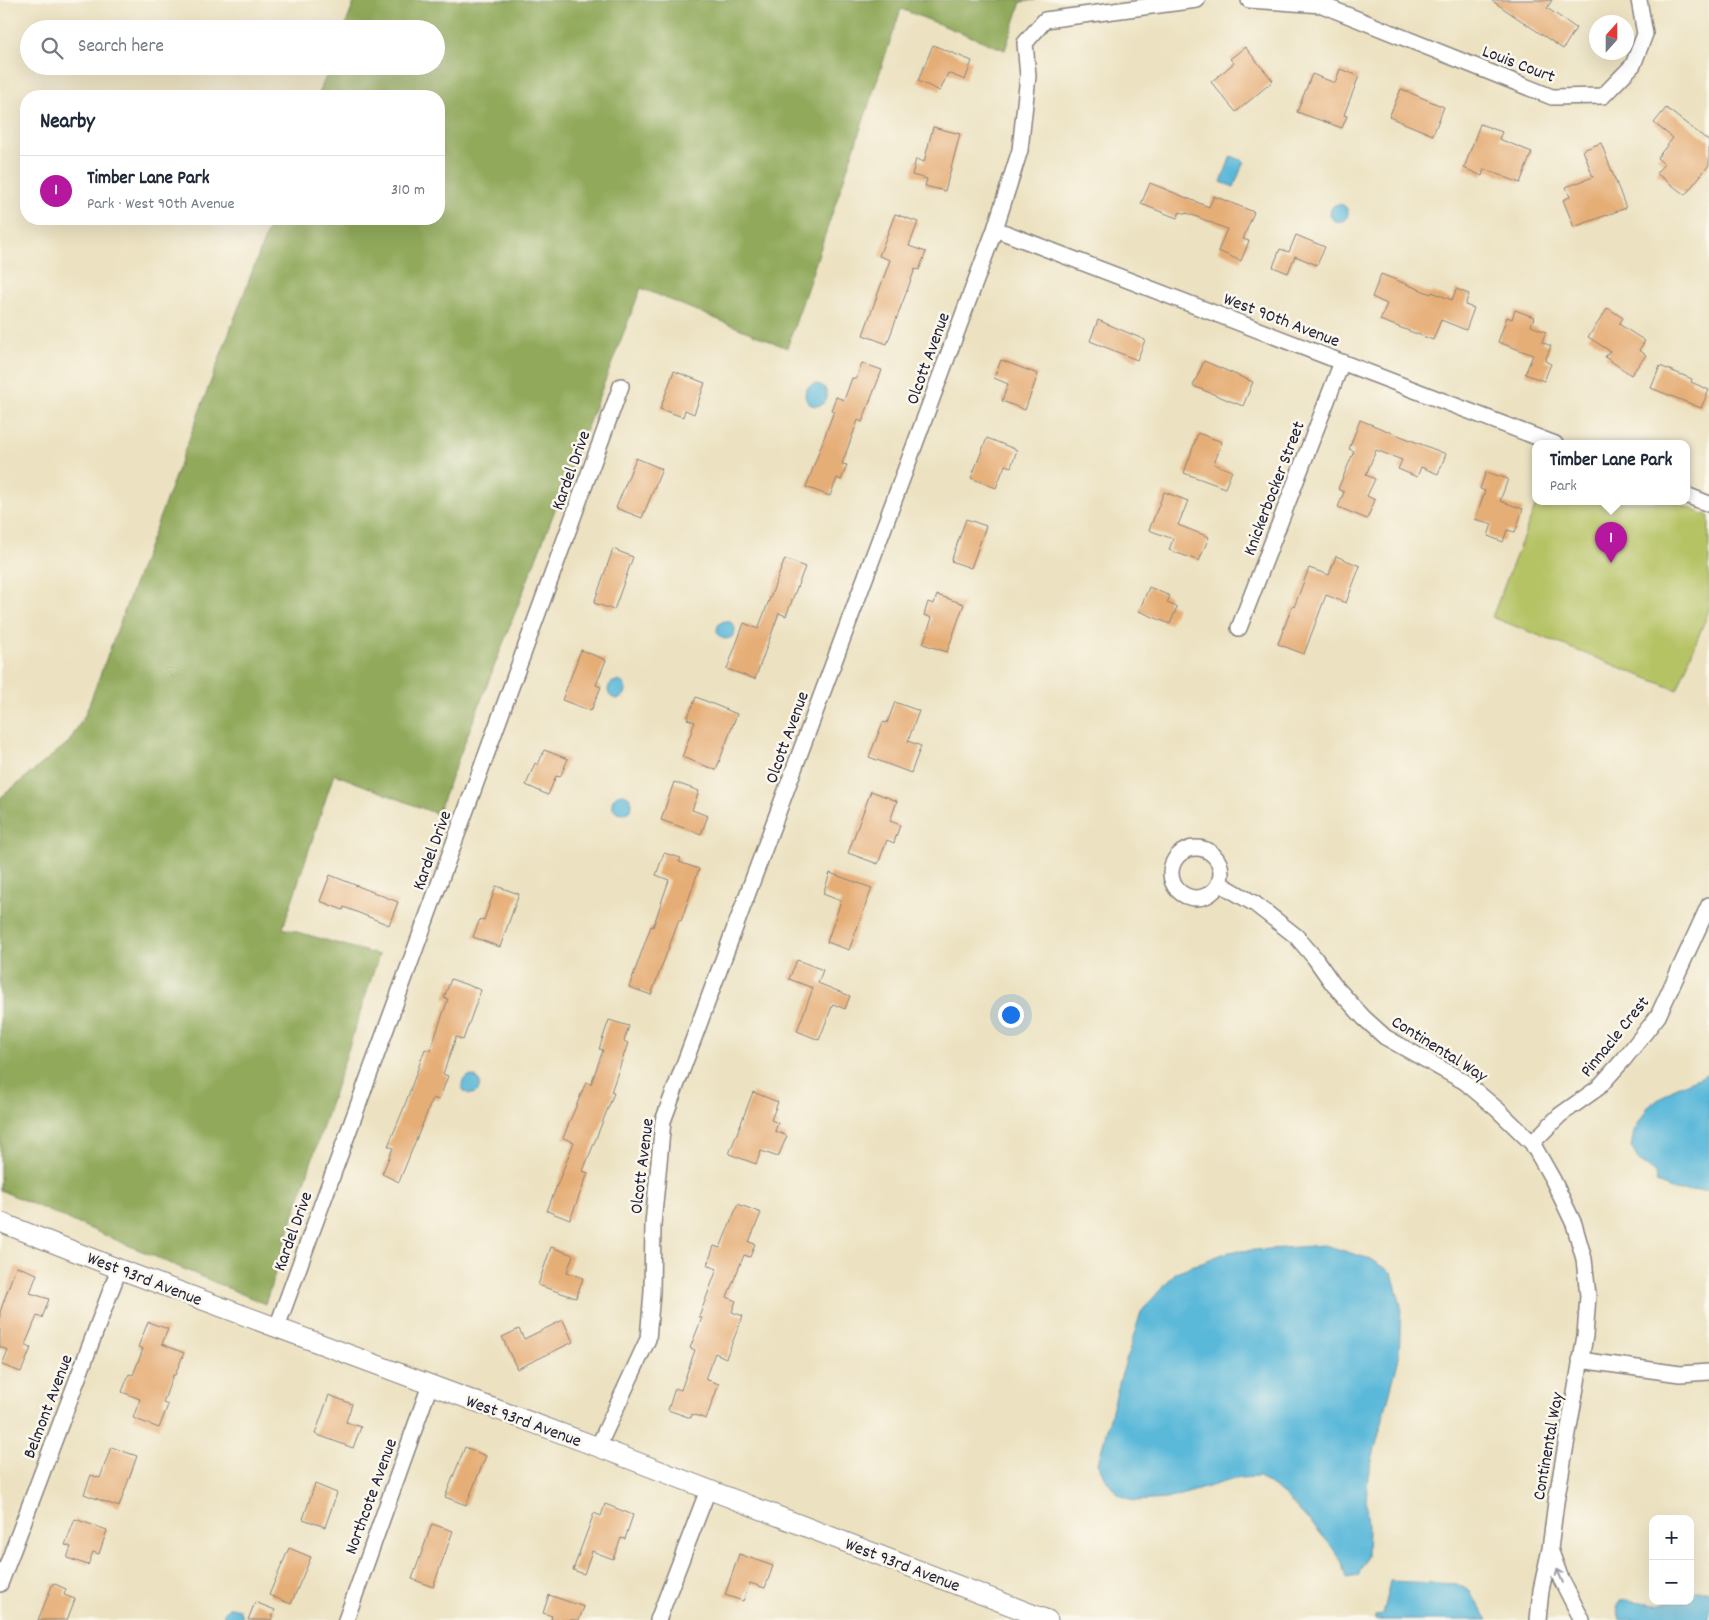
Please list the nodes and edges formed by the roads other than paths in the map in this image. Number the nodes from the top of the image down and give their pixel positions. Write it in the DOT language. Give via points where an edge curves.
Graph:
graph roads {
  1 [pos="1197,0"];
  2 [pos="1249,0"];
  3 [pos="1639,0"];
  4 [pos="1321,2"];
  5 [pos="995,229"];
  6 [pos="1342,362"];
  7 [pos="621,386"];
  8 [pos="1545,440"];
  9 [pos="1690,497"];
  10 [pos="1709,504"];
  11 [pos="1240,628"];
  12 [pos="1219,883"];
  13 [pos="1709,904"];
  14 [pos="1532,1143"];
  15 [pos="0,1222"];
  16 [pos="119,1269"];
  17 [pos="277,1328"];
  18 [pos="1580,1360"];
  19 [pos="1709,1372"];
  20 [pos="430,1385"];
  21 [pos="598,1447"];
  22 [pos="708,1490"];
  23 [pos="1550,1549"];
  24 [pos="0,1584"];
  25 [pos="346,1620"];
  26 [pos="658,1620"];
  27 [pos="1048,1620"];
  28 [pos="1538,1620"];
  29 [pos="1582,1620"];
  1 -- 5 [label="street, Olcott Avenue" via="1045,20 1025,43 1028,76 1020,150"];
  2 -- 4 [label="street, Louis Court"];
  3 -- 4 [label="street, Louis Court" via="1645,34 1634,64 1603,96 1552,98"];
  5 -- 6 [label="street, West 90th Avenue"];
  5 -- 21 [label="street, Olcott Avenue" via="664,1121 653,1224 648,1339"];
  6 -- 8 [label="street, West 90th Avenue"];
  6 -- 11 [label="street, Knickerbocker Street"];
  7 -- 17 [label="street, Kardel Drive"];
  9 -- 10 [label="street"];
  12 -- 14 [label="street, Continental Way" via="1255,904 1296,936 1334,984 1385,1037 1465,1082"];
  13 -- 14 [label="street, Pinnacle Crest" via="1658,1016 1598,1088 1560,1115"];
  14 -- 18 [label="street, Continental Way" via="1574,1224 1584,1260 1588,1296"];
  15 -- 16 [label="street, West 93rd Avenue"];
  16 -- 17 [label="street, West 93rd Avenue"];
  16 -- 24 [label="street, Belmont Avenue"];
  17 -- 20 [label="street, West 93rd Avenue"];
  18 -- 19 [label="street" via="1680,1374"];
  18 -- 23 [label="street, Continental Way"];
  20 -- 21 [label="street, West 93rd Avenue"];
  20 -- 25 [label="street, Northcote Avenue"];
  21 -- 22 [label="street, West 93rd Avenue"];
  22 -- 26 [label="street"];
  22 -- 27 [label="street, West 93rd Avenue"];
  23 -- 28 [label="street, Continental Way"];
  29 -- 23 [label="street, Continental Way, one-way"];
}
